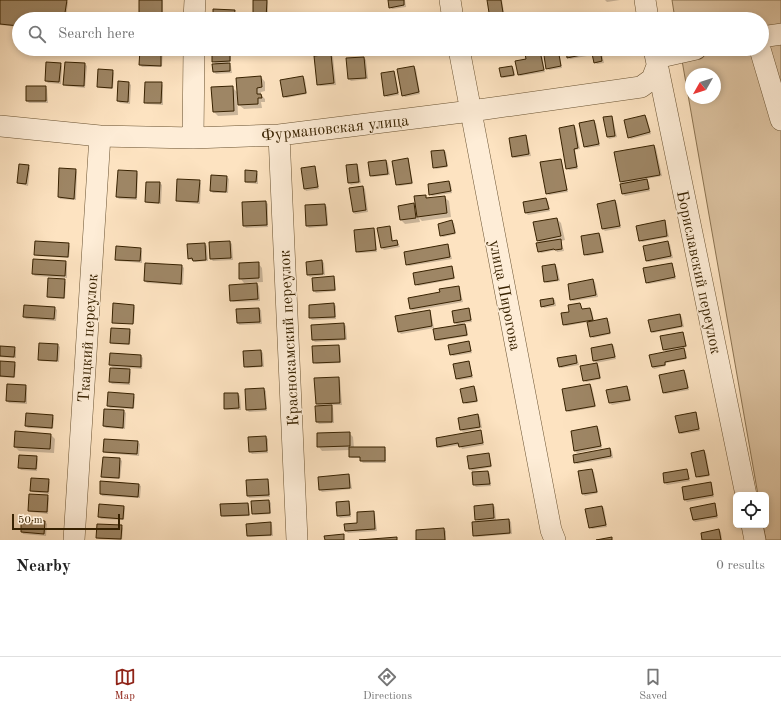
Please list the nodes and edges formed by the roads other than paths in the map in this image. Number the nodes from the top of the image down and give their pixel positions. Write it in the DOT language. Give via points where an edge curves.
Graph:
graph roads {
  1 [pos="195,0"];
  2 [pos="450,0"];
  3 [pos="645,0"];
  4 [pos="194,12"];
  5 [pos="452,12"];
  6 [pos="647,12"];
  7 [pos="781,34"];
  8 [pos="769,36"];
  9 [pos="194,56"];
  10 [pos="460,56"];
  11 [pos="762,56"];
  12 [pos="656,58"];
  13 [pos="471,111"];
  14 [pos="781,120"];
  15 [pos="0,126"];
  16 [pos="279,135"];
  17 [pos="100,136"];
  18 [pos="193,138"];
  19 [pos="745,492"];
  20 [pos="753,528"];
  21 [pos="74,540"];
  22 [pos="297,540"];
  23 [pos="555,540"];
  24 [pos="755,540"];
  1 -- 4 [label="street"];
  2 -- 5 [label="street"];
  3 -- 6 [label="street"];
  7 -- 8 [label="street"];
  9 -- 18 [label="street"];
  10 -- 13 [label="street, улица Пирогова"];
  11 -- 14 [label="street"];
  12 -- 13 [label="street, Фурмановская улица" via="652,79 641,87"];
  12 -- 19 [label="street, Бориславский переулок"];
  13 -- 16 [label="street, Фурмановская улица"];
  13 -- 23 [label="street, улица Пирогова" via="551,530"];
  15 -- 17 [label="street, Фурмановская улица"];
  16 -- 18 [label="street, Фурмановская улица"];
  16 -- 22 [label="street, Краснокамский переулок"];
  17 -- 18 [label="street, Фурмановская улица"];
  17 -- 21 [label="street, Ткацкий переулок"];
  20 -- 24 [label="street"];
}
